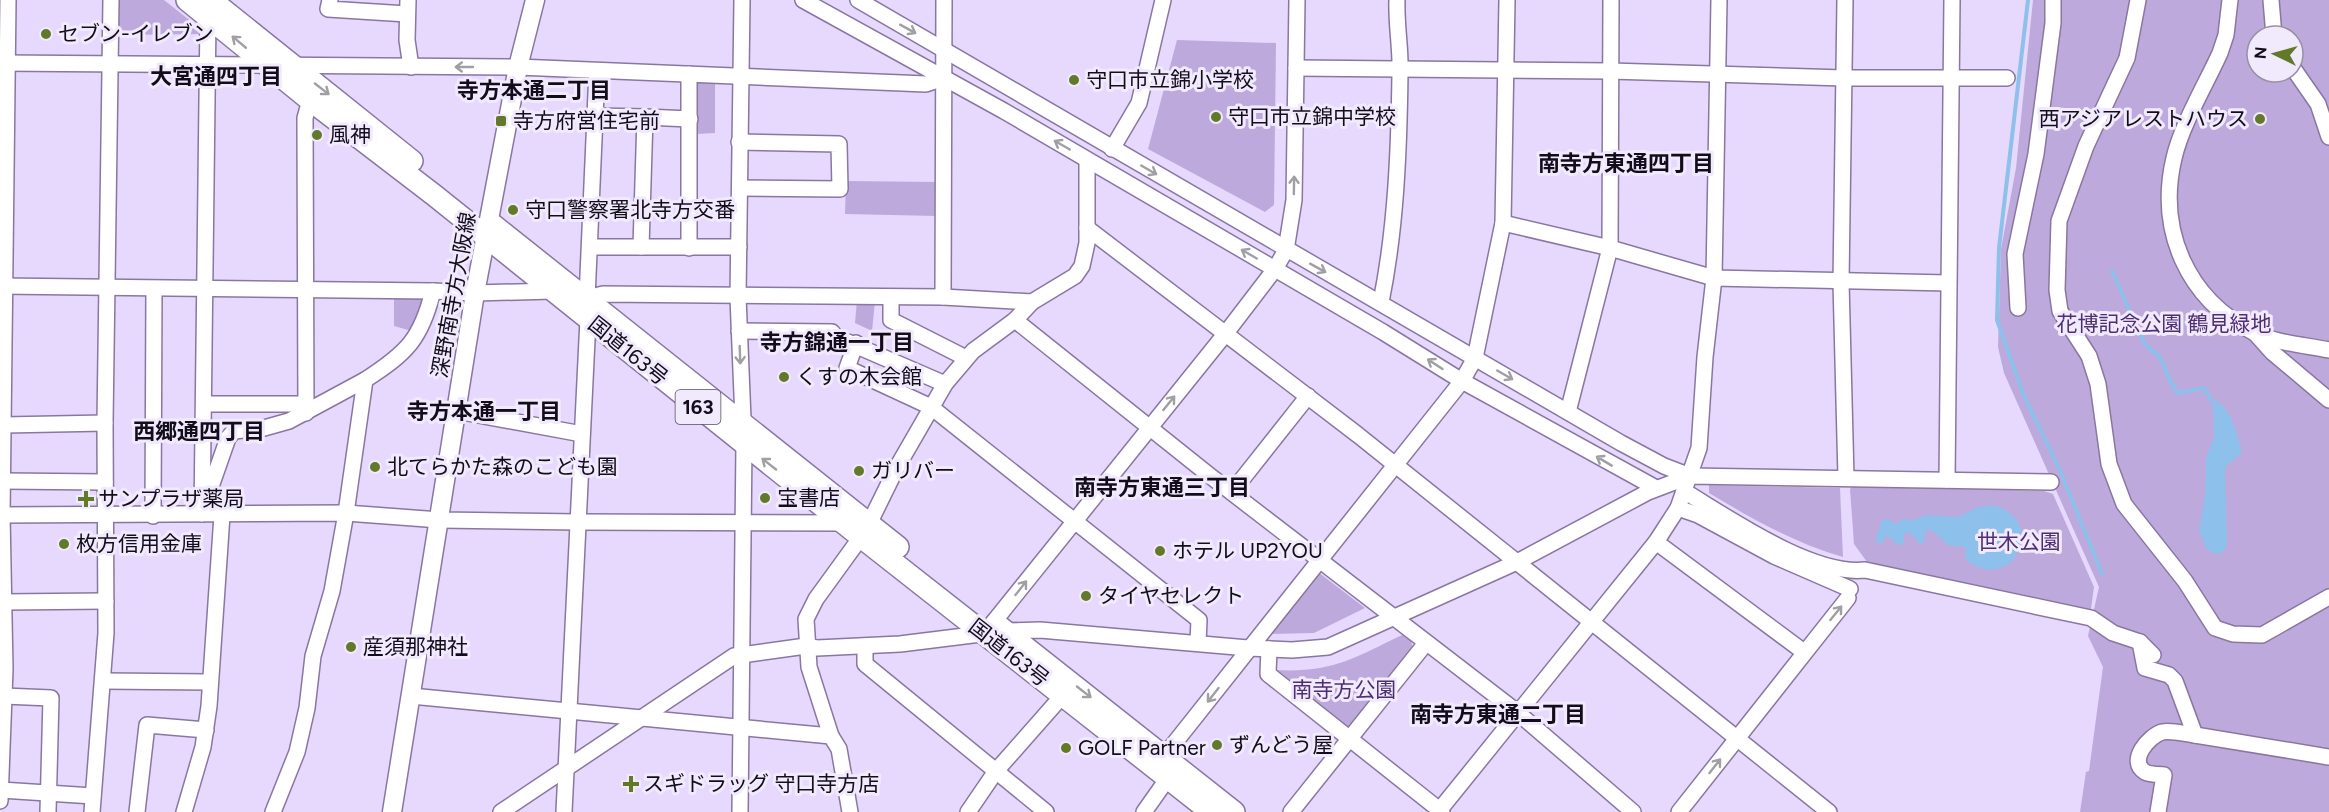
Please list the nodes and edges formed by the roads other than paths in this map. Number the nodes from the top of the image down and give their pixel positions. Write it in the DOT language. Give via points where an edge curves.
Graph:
graph roads {
  1 [pos="8,0"];
  2 [pos="111,0"];
  3 [pos="187,0"];
  4 [pos="330,0"];
  5 [pos="535,0"];
  6 [pos="742,0"];
  7 [pos="803,0"];
  8 [pos="858,0"];
  9 [pos="944,0"];
  10 [pos="1163,0"];
  11 [pos="1297,0"];
  12 [pos="1397,0"];
  13 [pos="1507,0"];
  14 [pos="1611,0"];
  15 [pos="1719,0"];
  16 [pos="1845,0"];
  17 [pos="1952,0"];
  18 [pos="2053,0"];
  19 [pos="2138,0"];
  20 [pos="2230,0"];
  21 [pos="2271,0"];
  22 [pos="407,7"];
  23 [pos="210,8"];
  24 [pos="2273,24"];
  25 [pos="944,49"];
  26 [pos="4,63"];
  27 [pos="109,64"];
  28 [pos="266,64"];
  29 [pos="291,64"];
  30 [pos="206,65"];
  31 [pos="411,67"];
  32 [pos="518,67"];
  33 [pos="1296,68"];
  34 [pos="1400,70"];
  35 [pos="1506,70"];
  36 [pos="597,71"];
  37 [pos="1610,71"];
  38 [pos="689,74"];
  39 [pos="742,75"];
  40 [pos="1719,76"];
  41 [pos="944,78"];
  42 [pos="1844,78"];
  43 [pos="2007,78"];
  44 [pos="1951,79"];
  45 [pos="2304,84"];
  46 [pos="310,100"];
  47 [pos="597,116"];
  48 [pos="645,117"];
  49 [pos="690,119"];
  50 [pos="2329,137"];
  51 [pos="739,142"];
  52 [pos="1112,149"];
  53 [pos="1087,159"];
  54 [pos="741,188"];
  55 [pos="1503,223"];
  56 [pos="1087,228"];
  57 [pos="488,230"];
  58 [pos="641,246"];
  59 [pos="590,247"];
  60 [pos="739,247"];
  61 [pos="689,248"];
  62 [pos="1610,248"];
  63 [pos="1286,250"];
  64 [pos="1275,270"];
  65 [pos="1714,278"];
  66 [pos="1841,282"];
  67 [pos="1948,283"];
  68 [pos="3,286"];
  69 [pos="106,286"];
  70 [pos="154,289"];
  71 [pos="205,290"];
  72 [pos="304,290"];
  73 [pos="433,291"];
  74 [pos="553,291"];
  75 [pos="475,293"];
  76 [pos="738,297"];
  77 [pos="891,297"];
  78 [pos="944,297"];
  79 [pos="1032,302"];
  80 [pos="1381,302"];
  81 [pos="2018,308"];
  82 [pos="587,309"];
  83 [pos="1015,320"];
  84 [pos="739,331"];
  85 [pos="1226,333"];
  86 [pos="2255,333"];
  87 [pos="856,343"];
  88 [pos="2329,350"];
  89 [pos="966,358"];
  90 [pos="1475,358"];
  91 [pos="365,380"];
  92 [pos="1462,381"];
  93 [pos="945,384"];
  94 [pos="1308,396"];
  95 [pos="2329,400"];
  96 [pos="204,404"];
  97 [pos="931,407"];
  98 [pos="306,409"];
  99 [pos="457,411"];
  100 [pos="1568,412"];
  101 [pos="742,422"];
  102 [pos="105,423"];
  103 [pos="4,425"];
  104 [pos="1150,427"];
  105 [pos="582,434"];
  106 [pos="744,444"];
  107 [pos="1394,465"];
  108 [pos="1690,476"];
  109 [pos="1846,478"];
  110 [pos="1947,480"];
  111 [pos="3,481"];
  112 [pos="105,482"];
  113 [pos="2051,482"];
  114 [pos="1656,488"];
  115 [pos="1684,491"];
  116 [pos="1232,492"];
  117 [pos="1678,508"];
  118 [pos="346,513"];
  119 [pos="202,514"];
  120 [pos="1,515"];
  121 [pos="222,515"];
  122 [pos="105,516"];
  123 [pos="153,516"];
  124 [pos="440,520"];
  125 [pos="1075,520"];
  126 [pos="578,522"];
  127 [pos="743,522"];
  128 [pos="843,523"];
  129 [pos="865,530"];
  130 [pos="1656,542"];
  131 [pos="1318,560"];
  132 [pos="1516,562"];
  133 [pos="2329,597"];
  134 [pos="106,601"];
  135 [pos="4,602"];
  136 [pos="1396,618"];
  137 [pos="1592,619"];
  138 [pos="995,629"];
  139 [pos="2140,642"];
  140 [pos="1198,644"];
  141 [pos="1426,644"];
  142 [pos="806,646"];
  143 [pos="865,646"];
  144 [pos="1248,648"];
  145 [pos="1269,649"];
  146 [pos="1804,652"];
  147 [pos="741,654"];
  148 [pos="2153,655"];
  149 [pos="2,670"];
  150 [pos="103,681"];
  151 [pos="209,682"];
  152 [pos="1063,695"];
  153 [pos="4,696"];
  154 [pos="411,696"];
  155 [pos="568,710"];
  156 [pos="1517,712"];
  157 [pos="645,717"];
  158 [pos="740,728"];
  159 [pos="206,730"];
  160 [pos="2195,735"];
  161 [pos="831,736"];
  162 [pos="1349,737"];
  163 [pos="1738,738"];
  164 [pos="1166,755"];
  165 [pos="2329,757"];
  166 [pos="566,769"];
  167 [pos="996,771"];
  168 [pos="1168,778"];
  169 [pos="1,790"];
  170 [pos="49,794"];
  171 [pos="0,801"];
  172 [pos="93,804"];
  173 [pos="1440,811"];
  174 [pos="48,812"];
  175 [pos="137,812"];
  176 [pos="184,812"];
  177 [pos="273,812"];
  178 [pos="392,812"];
  179 [pos="501,812"];
  180 [pos="564,812"];
  181 [pos="740,812"];
  182 [pos="850,812"];
  183 [pos="968,812"];
  184 [pos="1046,812"];
  185 [pos="1144,812"];
  186 [pos="1211,812"];
  187 [pos="1234,812"];
  188 [pos="1291,812"];
  189 [pos="1634,812"];
  190 [pos="1679,812"];
  191 [pos="1829,812"];
  192 [pos="2158,812"];
  1 -- 26 [label="street"];
  2 -- 27 [label="street"];
  3 -- 23 [label="highway, 国道163号 / 163"];
  4 -- 22 [label="street" via="328,9"];
  5 -- 32 [label="main road, 深野南寺方大阪線"];
  6 -- 39 [label="street"];
  7 -- 41 [label="street"];
  8 -- 25 [label="street, one-way"];
  9 -- 25 [label="street"];
  10 -- 52 [label="street" via="1139,103"];
  11 -- 33 [label="street"];
  12 -- 34 [label="street"];
  13 -- 35 [label="street"];
  14 -- 37 [label="street"];
  15 -- 40 [label="street"];
  16 -- 42 [label="street"];
  17 -- 44 [label="street"];
  18 -- 81 [label="street" via="2036,154 2015,254"];
  19 -- 133 [label="street" via="2127,58 2086,146 2059,221 2055,278 2060,311 2089,356 2098,384 2109,464 2124,504 2185,581 2215,628 2233,634 2262,635"];
  20 -- 86 [label="street" via="2220,53 2174,159 2170,199 2179,252 2196,286 2216,307"];
  21 -- 24 [label="street"];
  22 -- 31 [label="street"];
  28 -- 23 [label="highway, 国道163号 / 163, one-way"];
  23 -- 29 [label="highway, 国道163号 / 163"];
  23 -- 30 [label="street"];
  25 -- 41 [label="street"];
  25 -- 52 [label="street"];
  26 -- 27 [label="street"];
  26 -- 68 [label="street"];
  27 -- 30 [label="street"];
  27 -- 69 [label="street"];
  28 -- 29 [label="street"];
  28 -- 30 [label="street"];
  28 -- 46 [label="highway, 国道163号 / 163"];
  29 -- 31 [label="street"];
  29 -- 57 [label="highway, 国道163号 / 163, one-way"];
  30 -- 71 [label="street"];
  32 -- 31 [label="street, one-way"];
  32 -- 36 [label="street"];
  32 -- 57 [label="main road, 深野南寺方大阪線"];
  33 -- 34 [label="street"];
  63 -- 33 [label="street, one-way" via="1294,200"];
  34 -- 35 [label="street"];
  34 -- 80 [label="street" via="1392,251"];
  35 -- 37 [label="street"];
  35 -- 55 [label="street"];
  36 -- 38 [label="street"];
  36 -- 47 [label="street"];
  37 -- 40 [label="street"];
  37 -- 62 [label="street"];
  38 -- 39 [label="street"];
  38 -- 49 [label="street"];
  39 -- 41 [label="street" via="926,84"];
  39 -- 51 [label="street"];
  40 -- 42 [label="street"];
  40 -- 65 [label="street"];
  53 -- 41 [label="street, one-way"];
  41 -- 78 [label="street"];
  42 -- 44 [label="street"];
  42 -- 66 [label="street"];
  43 -- 44 [label="street"];
  44 -- 67 [label="street"];
  45 -- 50 [label="street" via="2318,104"];
  46 -- 57 [label="highway, 国道163号 / 163"];
  46 -- 72 [label="street" via="304,118"];
  47 -- 48 [label="street"];
  47 -- 59 [label="street"];
  48 -- 49 [label="street"];
  48 -- 58 [label="street"];
  49 -- 61 [label="street"];
  51 -- 54 [label="street"];
  51 -- 54 [label="street" via="839,144 840,189"];
  52 -- 63 [label="street, one-way"];
  53 -- 56 [label="street"];
  64 -- 53 [label="street, one-way"];
  54 -- 60 [label="street"];
  55 -- 62 [label="street"];
  55 -- 90 [label="street"];
  56 -- 79 [label="street" via="1082,266 1075,276"];
  56 -- 85 [label="street"];
  57 -- 74 [label="highway, 国道163号 / 163"];
  57 -- 75 [label="main road, 深野南寺方大阪線"];
  57 -- 82 [label="highway, 国道163号 / 163"];
  58 -- 59 [label="street"];
  58 -- 61 [label="street"];
  59 -- 82 [label="street"];
  60 -- 61 [label="street"];
  60 -- 76 [label="street"];
  62 -- 65 [label="street"];
  62 -- 100 [label="street"];
  63 -- 64 [label="street"];
  63 -- 80 [label="street, one-way"];
  64 -- 85 [label="street"];
  92 -- 64 [label="street, one-way"];
  65 -- 66 [label="street"];
  65 -- 108 [label="street" via="1699,448"];
  66 -- 67 [label="street"];
  66 -- 109 [label="street"];
  67 -- 110 [label="street"];
  68 -- 69 [label="street"];
  68 -- 103 [label="street"];
  69 -- 70 [label="street"];
  69 -- 102 [label="street"];
  70 -- 71 [label="street"];
  70 -- 123 [label="street"];
  71 -- 72 [label="street"];
  71 -- 96 [label="street"];
  72 -- 73 [label="street"];
  72 -- 98 [label="street"];
  73 -- 75 [label="street"];
  73 -- 91 [label="street" via="421,331 395,359"];
  74 -- 75 [label="street"];
  74 -- 82 [label="highway, 国道163号 / 163"];
  75 -- 99 [label="main road, 深野南寺方大阪線"];
  76 -- 77 [label="street"];
  76 -- 82 [label="street" via="603,294"];
  76 -- 84 [label="street"];
  77 -- 78 [label="street"];
  77 -- 89 [label="street" via="891,320"];
  78 -- 79 [label="street"];
  79 -- 83 [label="street"];
  80 -- 90 [label="street"];
  82 -- 101 [label="highway, 国道163号 / 163"];
  82 -- 105 [label="street"];
  82 -- 106 [label="highway, 国道163号 / 163"];
  83 -- 89 [label="street"];
  83 -- 104 [label="street"];
  84 -- 87 [label="street" via="832,332"];
  84 -- 101 [label="street, one-way"];
  85 -- 94 [label="street"];
  104 -- 85 [label="street, one-way"];
  86 -- 88 [label="street"];
  86 -- 95 [label="street"];
  87 -- 93 [label="street"];
  87 -- 97 [label="street" via="847,368"];
  89 -- 93 [label="street"];
  90 -- 92 [label="street"];
  90 -- 100 [label="street, one-way"];
  91 -- 98 [label="street"];
  91 -- 118 [label="street"];
  92 -- 107 [label="street"];
  114 -- 92 [label="street, one-way"];
  93 -- 97 [label="street"];
  94 -- 107 [label="street"];
  94 -- 116 [label="street"];
  96 -- 98 [label="street"];
  96 -- 119 [label="street"];
  97 -- 125 [label="street"];
  97 -- 129 [label="street"];
  98 -- 119 [label="street" via="276,426 234,431 219,460"];
  99 -- 105 [label="street"];
  99 -- 124 [label="main road, 深野南寺方大阪線"];
  100 -- 108 [label="street" via="1664,466"];
  101 -- 106 [label="street"];
  101 -- 129 [label="highway, 国道163号 / 163"];
  102 -- 103 [label="street"];
  102 -- 112 [label="street"];
  103 -- 111 [label="street"];
  104 -- 116 [label="street"];
  104 -- 125 [label="street"];
  105 -- 126 [label="street"];
  106 -- 127 [label="street"];
  128 -- 106 [label="highway, 国道163号 / 163, one-way"];
  107 -- 131 [label="street"];
  107 -- 132 [label="street"];
  108 -- 109 [label="street"];
  108 -- 114 [label="street"];
  108 -- 115 [label="street"];
  109 -- 110 [label="street"];
  110 -- 113 [label="street"];
  111 -- 112 [label="street"];
  111 -- 120 [label="street"];
  112 -- 122 [label="street"];
  114 -- 132 [label="street"];
  115 -- 117 [label="street"];
  115 -- 139 [label="street" via="1776,545 1822,564 2091,618 2113,633"];
  116 -- 131 [label="street"];
  117 -- 130 [label="street"];
  146 -- 117 [label="street, one-way" via="1849,593"];
  118 -- 121 [label="street"];
  118 -- 124 [label="street"];
  118 -- 177 [label="street" via="332,591 313,656 300,741"];
  119 -- 121 [label="street"];
  119 -- 123 [label="street"];
  120 -- 122 [label="street"];
  120 -- 135 [label="street"];
  121 -- 151 [label="street"];
  122 -- 123 [label="street"];
  122 -- 134 [label="street"];
  124 -- 126 [label="street"];
  124 -- 154 [label="main road, 深野南寺方大阪線"];
  138 -- 125 [label="street, one-way"];
  125 -- 140 [label="street" via="1199,620"];
  126 -- 127 [label="street"];
  126 -- 155 [label="street"];
  127 -- 128 [label="street"];
  127 -- 147 [label="street"];
  128 -- 129 [label="highway, 国道163号 / 163"];
  129 -- 138 [label="highway, 国道163号 / 163"];
  129 -- 142 [label="street" via="816,599 806,619"];
  130 -- 137 [label="street"];
  130 -- 146 [label="street"];
  131 -- 136 [label="street"];
  131 -- 144 [label="street"];
  132 -- 136 [label="street"];
  132 -- 137 [label="street"];
  134 -- 135 [label="street"];
  134 -- 150 [label="street"];
  135 -- 149 [label="street"];
  136 -- 141 [label="street"];
  136 -- 145 [label="street" via="1328,647"];
  137 -- 156 [label="street"];
  137 -- 163 [label="street"];
  138 -- 140 [label="street"];
  138 -- 143 [label="street"];
  138 -- 152 [label="highway, 国道163号 / 163"];
  138 -- 164 [label="highway, 国道163号 / 163, one-way"];
  139 -- 148 [label="street"];
  139 -- 160 [label="street" via="2145,668 2169,675 2177,683"];
  140 -- 144 [label="street"];
  141 -- 156 [label="street"];
  141 -- 162 [label="street"];
  142 -- 143 [label="street"];
  142 -- 147 [label="street"];
  142 -- 161 [label="street"];
  143 -- 167 [label="street" via="865,664"];
  144 -- 145 [label="street"];
  144 -- 164 [label="street, one-way"];
  145 -- 162 [label="street" via="1268,674"];
  146 -- 163 [label="street"];
  147 -- 157 [label="street"];
  147 -- 158 [label="street"];
  149 -- 153 [label="street"];
  150 -- 151 [label="street"];
  150 -- 172 [label="street"];
  151 -- 159 [label="street"];
  152 -- 167 [label="street"];
  152 -- 168 [label="highway, 国道163号 / 163"];
  153 -- 169 [label="street"];
  153 -- 170 [label="street" via="51,698"];
  154 -- 155 [label="street"];
  154 -- 178 [label="main road, 深野南寺方大阪線"];
  155 -- 157 [label="street"];
  155 -- 166 [label="street"];
  156 -- 173 [label="street"];
  156 -- 189 [label="street"];
  157 -- 158 [label="street"];
  157 -- 166 [label="street"];
  158 -- 161 [label="street"];
  158 -- 181 [label="street"];
  159 -- 175 [label="street" via="147,724"];
  159 -- 176 [label="street"];
  160 -- 165 [label="street"];
  160 -- 192 [label="street" via="2162,733 2149,739 2141,751 2142,769 2164,775"];
  161 -- 182 [label="street" via="839,749"];
  162 -- 173 [label="street"];
  162 -- 188 [label="street"];
  190 -- 163 [label="street, one-way"];
  163 -- 191 [label="street"];
  164 -- 168 [label="street"];
  164 -- 187 [label="highway, 国道163号 / 163"];
  166 -- 179 [label="street"];
  166 -- 180 [label="street"];
  167 -- 183 [label="street"];
  167 -- 184 [label="street"];
  168 -- 185 [label="street"];
  168 -- 186 [label="highway, 国道163号 / 163"];
  169 -- 170 [label="street"];
  169 -- 171 [label="street"];
  170 -- 172 [label="street"];
  170 -- 174 [label="street"];
}
